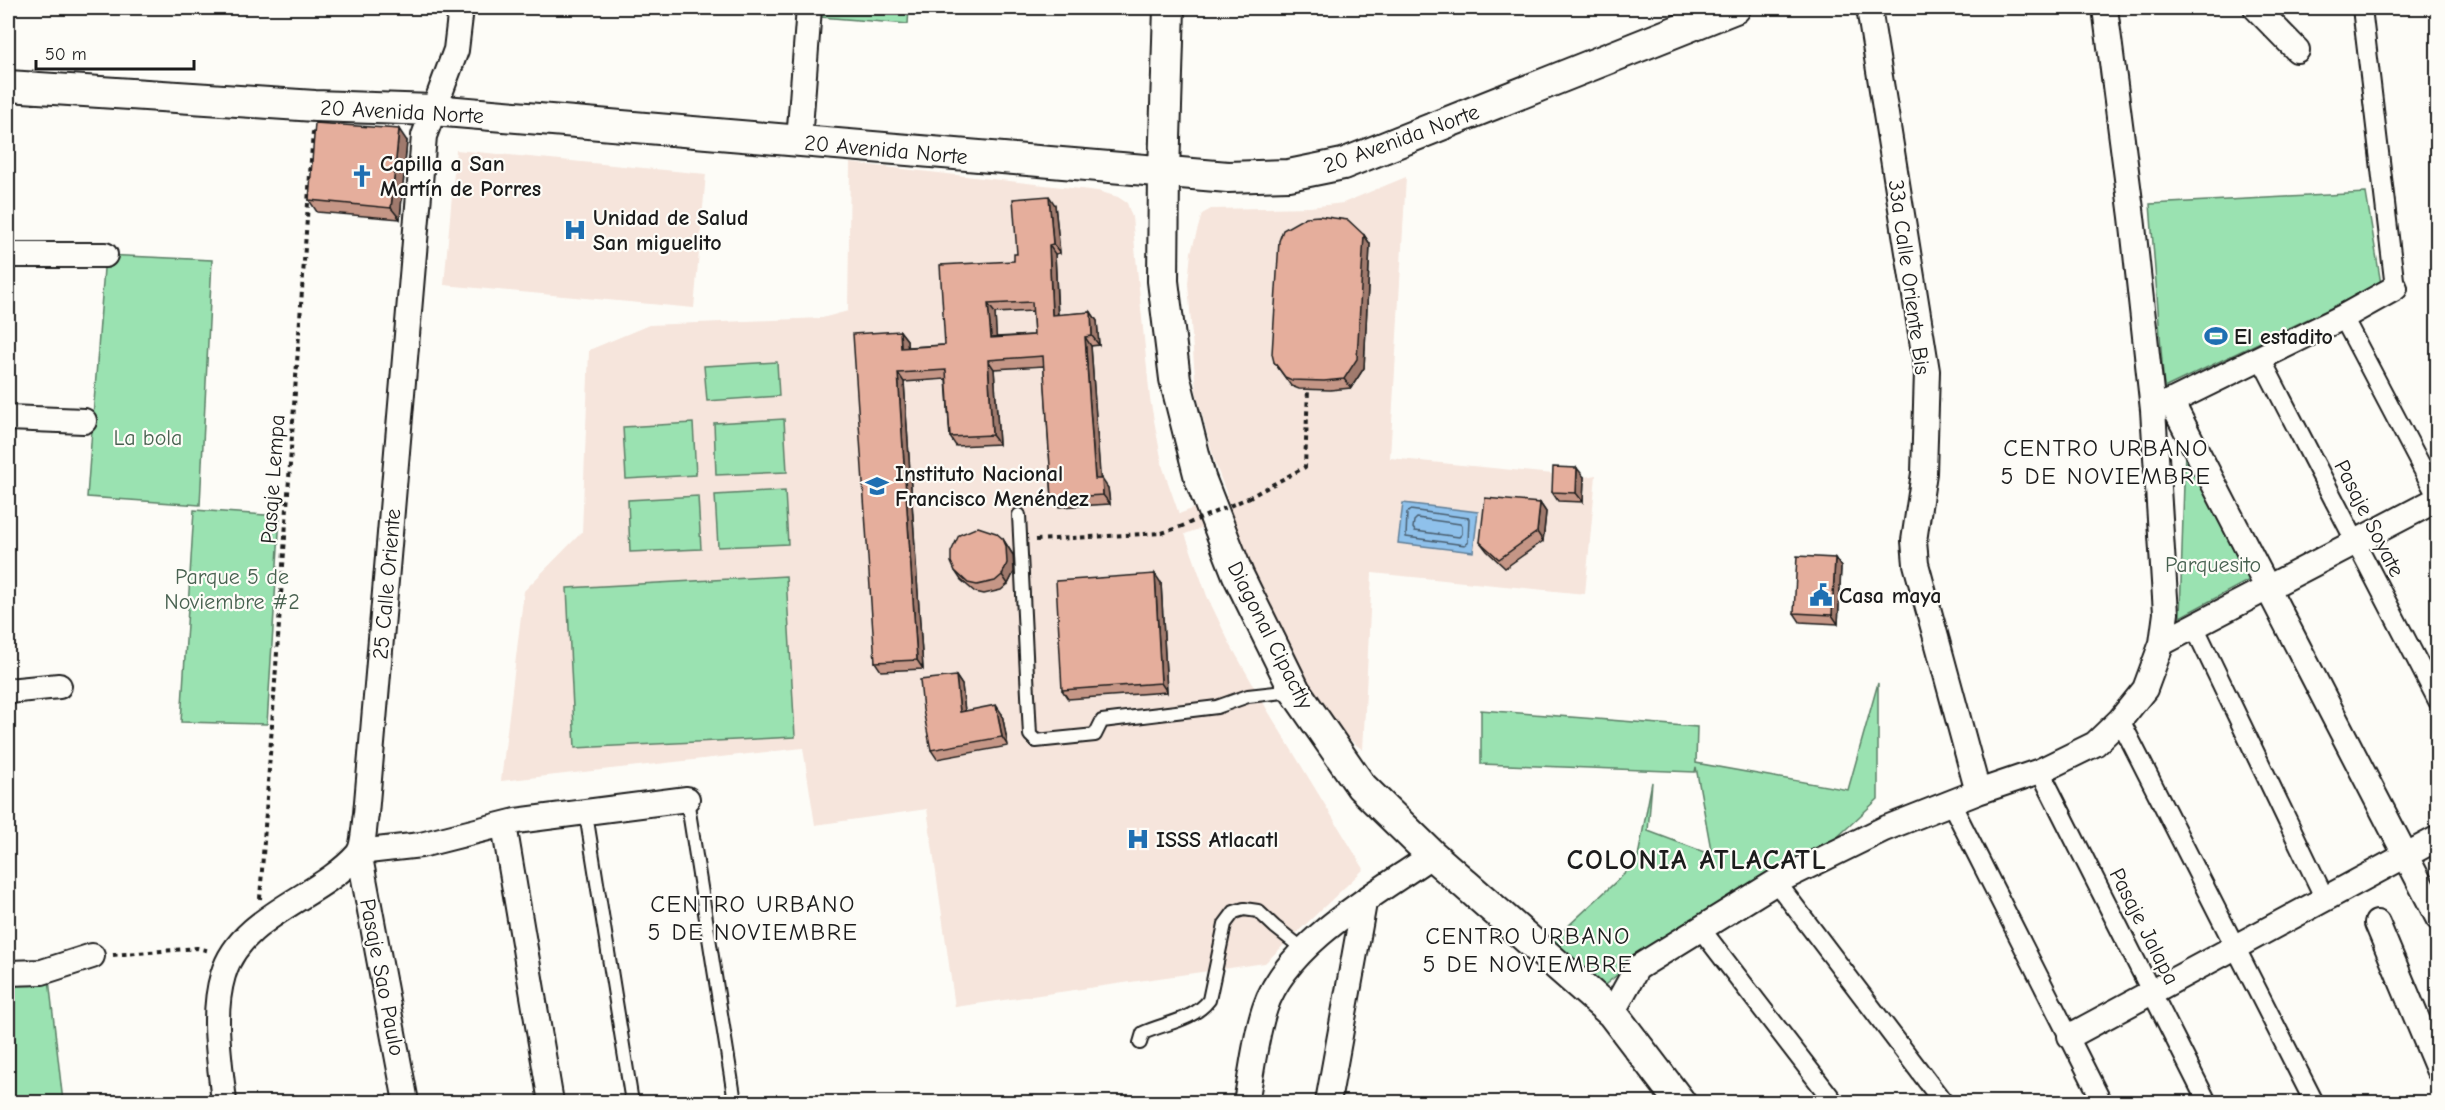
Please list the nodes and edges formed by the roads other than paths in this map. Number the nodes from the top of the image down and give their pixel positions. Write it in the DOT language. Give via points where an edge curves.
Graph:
graph roads {
  1 [pos="461,8"];
  2 [pos="809,8"];
  3 [pos="1168,8"];
  4 [pos="1735,8"];
  5 [pos="1869,8"];
  6 [pos="2105,8"];
  7 [pos="2256,8"];
  8 [pos="2362,8"];
  9 [pos="1701,15"];
  10 [pos="2297,50"];
  11 [pos="8,86"];
  12 [pos="433,111"];
  13 [pos="799,141"];
  14 [pos="1164,172"];
  15 [pos="8,255"];
  16 [pos="105,255"];
  17 [pos="2395,288"];
  18 [pos="2343,317"];
  19 [pos="2260,357"];
  20 [pos="2162,406"];
  21 [pos="8,418"];
  22 [pos="84,421"];
  23 [pos="2438,499"];
  24 [pos="1019,515"];
  25 [pos="2355,542"];
  26 [pos="2267,588"];
  27 [pos="2194,626"];
  28 [pos="2162,643"];
  29 [pos="59,686"];
  30 [pos="8,691"];
  31 [pos="1295,691"];
  32 [pos="2438,701"];
  33 [pos="2120,720"];
  34 [pos="2040,771"];
  35 [pos="1978,792"];
  36 [pos="687,799"];
  37 [pos="1951,802"];
  38 [pos="586,814"];
  39 [pos="504,825"];
  40 [pos="2438,838"];
  41 [pos="359,852"];
  42 [pos="1432,855"];
  43 [pos="2405,855"];
  44 [pos="1776,882"];
  45 [pos="2325,899"];
  46 [pos="1364,903"];
  47 [pos="2438,918"];
  48 [pos="2377,924"];
  49 [pos="1700,928"];
  50 [pos="2234,948"];
  51 [pos="1303,949"];
  52 [pos="92,956"];
  53 [pos="8,973"];
  54 [pos="2152,992"];
  55 [pos="1612,1013"];
  56 [pos="2070,1036"];
  57 [pos="1140,1043"];
  58 [pos="2438,1069"];
  59 [pos="224,1102"];
  60 [pos="406,1102"];
  61 [pos="551,1102"];
  62 [pos="632,1102"];
  63 [pos="735,1102"];
  64 [pos="1246,1102"];
  65 [pos="1328,1102"];
  66 [pos="1680,1102"];
  67 [pos="1834,1102"];
  68 [pos="1943,1102"];
  69 [pos="2102,1102"];
  70 [pos="2207,1102"];
  71 [pos="2314,1102"];
  1 -- 12 [label="street, 25 Calle Oriente" via="456,50"];
  2 -- 13 [label="street"];
  3 -- 14 [label="street, Diagonal Cipactly"];
  4 -- 9 [label="street, 20 Avenida Norte"];
  5 -- 35 [label="street, 33a Calle Oriente Bis" via="1926,371 1924,473 1914,541 1916,564"];
  6 -- 20 [label="street"];
  7 -- 10 [label="street"];
  8 -- 17 [label="street"];
  9 -- 14 [label="street, 20 Avenida Norte" via="1343,164 1289,175 1228,177"];
  11 -- 12 [label="street, 20 Avenida Norte"];
  12 -- 13 [label="street, 20 Avenida Norte"];
  12 -- 41 [label="street, 25 Calle Oriente" via="424,136 366,814"];
  13 -- 14 [label="street, 20 Avenida Norte"];
  14 -- 31 [label="street, Diagonal Cipactly" via="1163,281 1174,379 1200,478 1238,574"];
  15 -- 16 [label="street"];
  17 -- 18 [label="street"];
  18 -- 19 [label="street"];
  18 -- 23 [label="street"];
  19 -- 20 [label="street"];
  19 -- 25 [label="street, Pasaje Soyate"];
  20 -- 26 [label="street"];
  20 -- 28 [label="street" via="2166,613"];
  21 -- 22 [label="street"];
  23 -- 25 [label="street"];
  24 -- 31 [label="lane" via="1030,735 1036,741 1095,735 1102,721 1217,707 1248,696"];
  25 -- 26 [label="street"];
  25 -- 32 [label="street, Pasaje Soyate"];
  26 -- 27 [label="street"];
  26 -- 43 [label="street"];
  27 -- 28 [label="street"];
  27 -- 45 [label="street"];
  28 -- 33 [label="street" via="2145,689"];
  29 -- 30 [label="street"];
  31 -- 42 [label="street, Diagonal Cipactly" via="1361,786"];
  33 -- 34 [label="street" via="2095,744"];
  33 -- 50 [label="street"];
  34 -- 35 [label="street"];
  34 -- 54 [label="street, Pasaje Jalapa"];
  35 -- 37 [label="street"];
  36 -- 38 [label="street"];
  36 -- 63 [label="lane"];
  37 -- 44 [label="street" via="1884,829"];
  37 -- 56 [label="street"];
  38 -- 39 [label="street"];
  38 -- 62 [label="lane"];
  39 -- 41 [label="street" via="421,845"];
  39 -- 61 [label="street"];
  40 -- 43 [label="street"];
  41 -- 59 [label="street" via="258,927 231,956 218,1003"];
  41 -- 60 [label="street, Pasaje Sao Paulo"];
  42 -- 46 [label="street"];
  42 -- 55 [label="street, Diagonal Cipactly"];
  43 -- 45 [label="street"];
  43 -- 47 [label="street"];
  44 -- 49 [label="street"];
  44 -- 68 [label="street"];
  45 -- 50 [label="street"];
  46 -- 51 [label="street"];
  46 -- 65 [label="street"];
  48 -- 58 [label="street"];
  49 -- 55 [label="street" via="1637,968"];
  49 -- 67 [label="street"];
  50 -- 54 [label="street"];
  50 -- 71 [label="street"];
  51 -- 57 [label="lane" via="1258,911 1234,912 1225,924 1204,1008 1190,1017 1143,1033"];
  51 -- 64 [label="street" via="1289,964 1265,1007"];
  52 -- 53 [label="street" via="42,972"];
  54 -- 56 [label="street"];
  54 -- 70 [label="street, Pasaje Jalapa"];
  55 -- 66 [label="street, Diagonal Cipactly"];
  56 -- 69 [label="street"];
}
